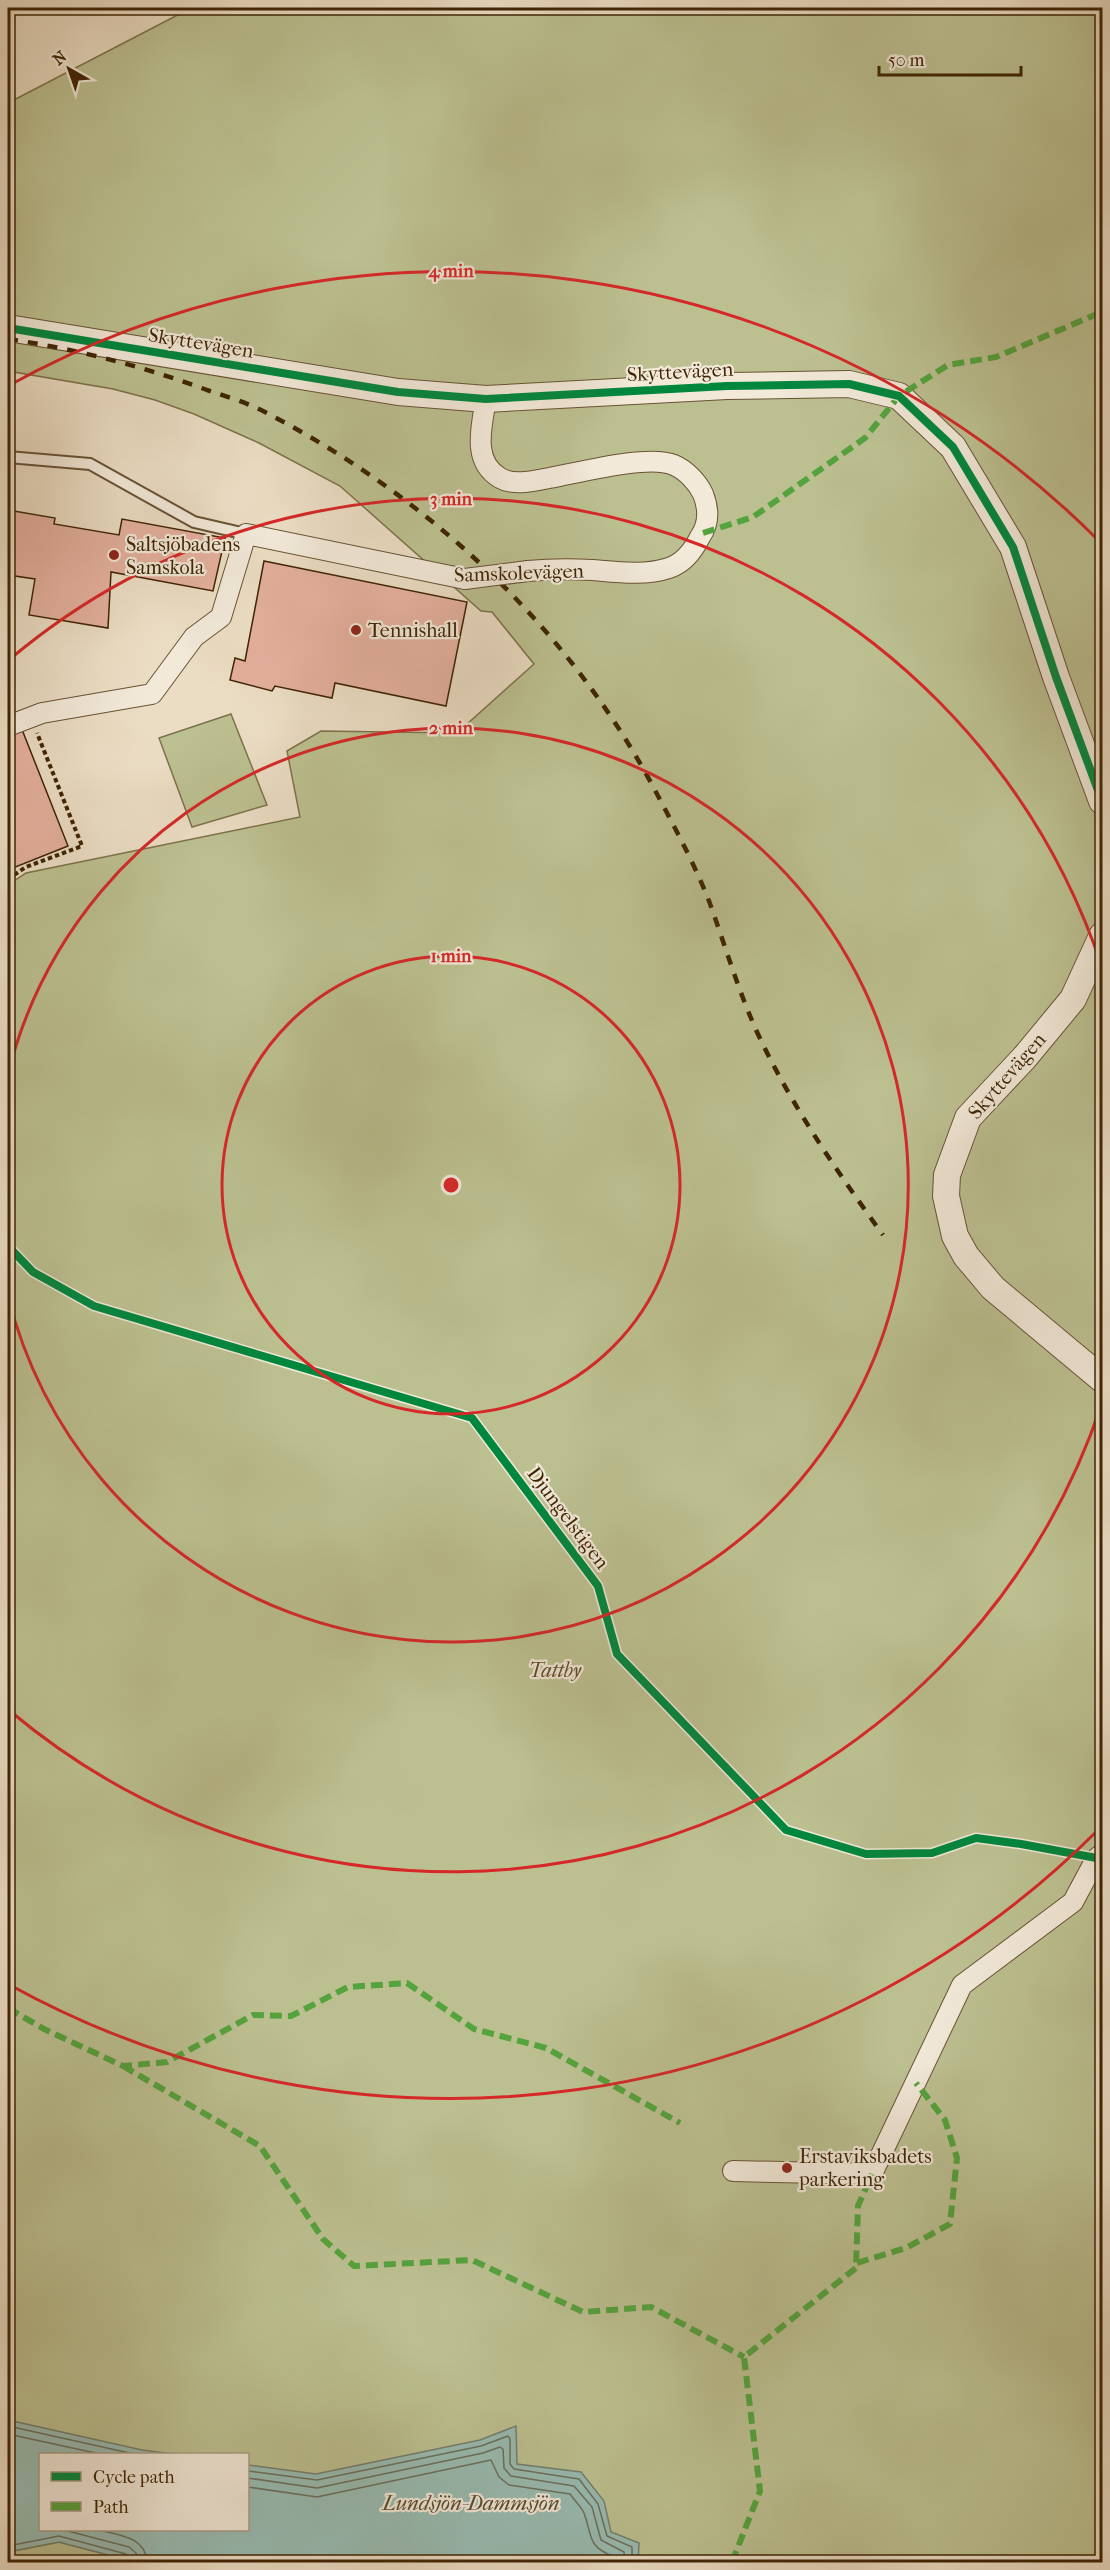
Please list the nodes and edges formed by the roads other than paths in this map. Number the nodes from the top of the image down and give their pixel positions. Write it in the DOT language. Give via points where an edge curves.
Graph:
graph roads {
  1 [pos="8,328"];
  2 [pos="486,399"];
  3 [pos="8,457"];
  4 [pos="246,534"];
  5 [pos="8,726"];
  6 [pos="1102,801"];
  7 [pos="1102,936"];
  8 [pos="1102,1379"];
  9 [pos="1102,1854"];
  10 [pos="733,2171"];
  1 -- 2 [label="street, Skyttevägen" via="398,392"];
  2 -- 4 [label="street, Samskolevägen, bridge" via="481,451 487,466 498,477 514,483 641,463 675,465 702,493 706,526 699,540 679,564 666,569 561,569 465,579"];
  2 -- 6 [label="street, Skyttevägen" via="727,386 849,384 899,396 953,447 1013,547"];
  3 -- 4 [label="lane" via="90,464 194,522"];
  4 -- 5 [label="street" via="221,617 194,637 152,694 42,713"];
  7 -- 8 [label="street, Skyttevägen" via="1073,999 968,1118 947,1175 946,1196 955,1236 993,1288"];
  9 -- 10 [label="street" via="1073,1902 962,1985 872,2174"];
}
